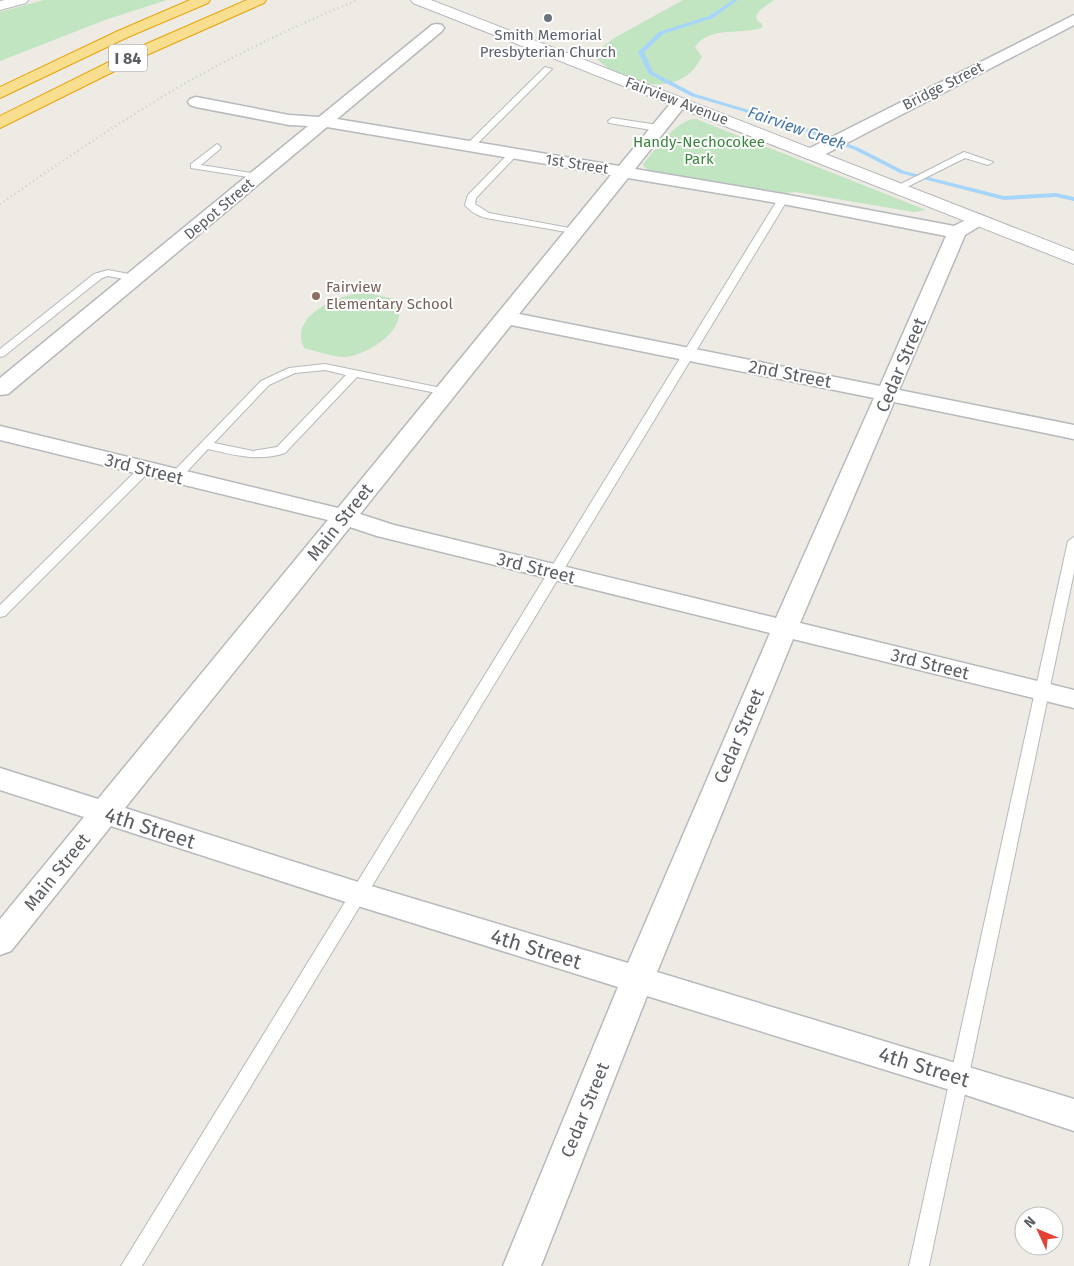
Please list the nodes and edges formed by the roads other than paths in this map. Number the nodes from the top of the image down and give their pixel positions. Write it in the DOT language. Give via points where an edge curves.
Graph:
graph roads {
  1 [pos="21,0"];
  2 [pos="203,0"];
  3 [pos="259,0"];
  4 [pos="418,0"];
  5 [pos="0,6"];
  6 [pos="1074,19"];
  7 [pos="437,28"];
  8 [pos="548,69"];
  9 [pos="0,94"];
  10 [pos="196,102"];
  11 [pos="680,102"];
  12 [pos="612,121"];
  13 [pos="324,122"];
  14 [pos="0,123"];
  15 [pos="658,128"];
  16 [pos="377,131"];
  17 [pos="296,145"];
  18 [pos="470,146"];
  19 [pos="217,147"];
  20 [pos="820,150"];
  21 [pos="513,154"];
  22 [pos="988,162"];
  23 [pos="622,172"];
  24 [pos="257,177"];
  25 [pos="906,184"];
  26 [pos="783,199"];
  27 [pos="967,226"];
  28 [pos="575,232"];
  29 [pos="1074,258"];
  30 [pos="135,278"];
  31 [pos="507,318"];
  32 [pos="0,354"];
  33 [pos="688,354"];
  34 [pos="354,373"];
  35 [pos="0,389"];
  36 [pos="446,392"];
  37 [pos="889,394"];
  38 [pos="0,432"];
  39 [pos="1074,432"];
  40 [pos="206,444"];
  41 [pos="145,469"];
  42 [pos="176,476"];
  43 [pos="344,516"];
  44 [pos="1074,540"];
  45 [pos="555,572"];
  46 [pos="0,613"];
  47 [pos="784,629"];
  48 [pos="1042,691"];
  49 [pos="1074,699"];
  50 [pos="0,779"];
  51 [pos="105,813"];
  52 [pos="358,894"];
  53 [pos="0,942"];
  54 [pos="637,980"];
  55 [pos="960,1078"];
  56 [pos="1074,1115"];
  57 [pos="131,1266"];
  58 [pos="522,1266"];
  59 [pos="919,1266"];
  1 -- 5 [label="main road"];
  2 -- 9 [label="highway, I 84"];
  3 -- 14 [label="highway, I 84" via="142,51"];
  4 -- 11 [label="main road, Fairview Avenue"];
  6 -- 20 [label="street, Bridge Street"];
  7 -- 13 [label="street, Depot Street"];
  8 -- 18 [label="lane"];
  10 -- 13 [label="street, 1st Street" via="289,120"];
  11 -- 15 [label="street, Main Street"];
  11 -- 20 [label="main road, Fairview Avenue"];
  12 -- 15 [label="lane"];
  13 -- 16 [label="street, 1st Street"];
  13 -- 17 [label="street, Depot Street"];
  15 -- 23 [label="street, Main Street"];
  16 -- 17 [label="street" via="333,135"];
  16 -- 18 [label="street, 1st Street"];
  17 -- 24 [label="street, Depot Street"];
  18 -- 21 [label="street, 1st Street"];
  19 -- 24 [label="lane" via="194,166"];
  20 -- 25 [label="main road, Fairview Avenue"];
  21 -- 23 [label="street, 1st Street"];
  21 -- 28 [label="lane" via="471,197 470,205 486,215"];
  22 -- 25 [label="lane" via="964,155"];
  23 -- 26 [label="street, 1st Street"];
  23 -- 28 [label="street, Main Street"];
  24 -- 30 [label="street, Depot Street"];
  25 -- 27 [label="main road, Fairview Avenue"];
  26 -- 27 [label="street, 1st Street"];
  26 -- 33 [label="lane"];
  27 -- 29 [label="main road, Fairview Avenue"];
  27 -- 37 [label="street, Cedar Street"];
  28 -- 31 [label="street, Main Street"];
  30 -- 32 [label="lane" via="108,273 98,276"];
  30 -- 35 [label="street, Depot Street"];
  31 -- 33 [label="street, 2nd Street"];
  31 -- 36 [label="street, Main Street"];
  33 -- 37 [label="street, 2nd Street"];
  33 -- 45 [label="lane"];
  34 -- 36 [label="lane"];
  34 -- 40 [label="lane" via="310,367 278,376 265,383"];
  34 -- 40 [label="lane" via="281,450 258,456"];
  36 -- 43 [label="street, Main Street"];
  37 -- 39 [label="street, 2nd Street"];
  37 -- 47 [label="street, Cedar Street"];
  38 -- 41 [label="street, 3rd Street"];
  40 -- 42 [label="lane"];
  41 -- 42 [label="street, 3rd Street"];
  41 -- 46 [label="lane"];
  42 -- 43 [label="street, 3rd Street"];
  43 -- 45 [label="street, 3rd Street" via="386,531"];
  43 -- 51 [label="street, Main Street"];
  44 -- 48 [label="lane"];
  45 -- 47 [label="street, 3rd Street"];
  45 -- 52 [label="lane"];
  47 -- 48 [label="street, 3rd Street"];
  47 -- 54 [label="street, Cedar Street"];
  48 -- 49 [label="street, 3rd Street"];
  48 -- 55 [label="lane"];
  50 -- 51 [label="street, 4th Street"];
  51 -- 52 [label="street, 4th Street"];
  51 -- 53 [label="street, Main Street"];
  52 -- 54 [label="street, 4th Street"];
  52 -- 57 [label="lane"];
  54 -- 55 [label="street, 4th Street"];
  54 -- 58 [label="street, Cedar Street"];
  55 -- 56 [label="street, 4th Street"];
  55 -- 59 [label="lane"];
}
